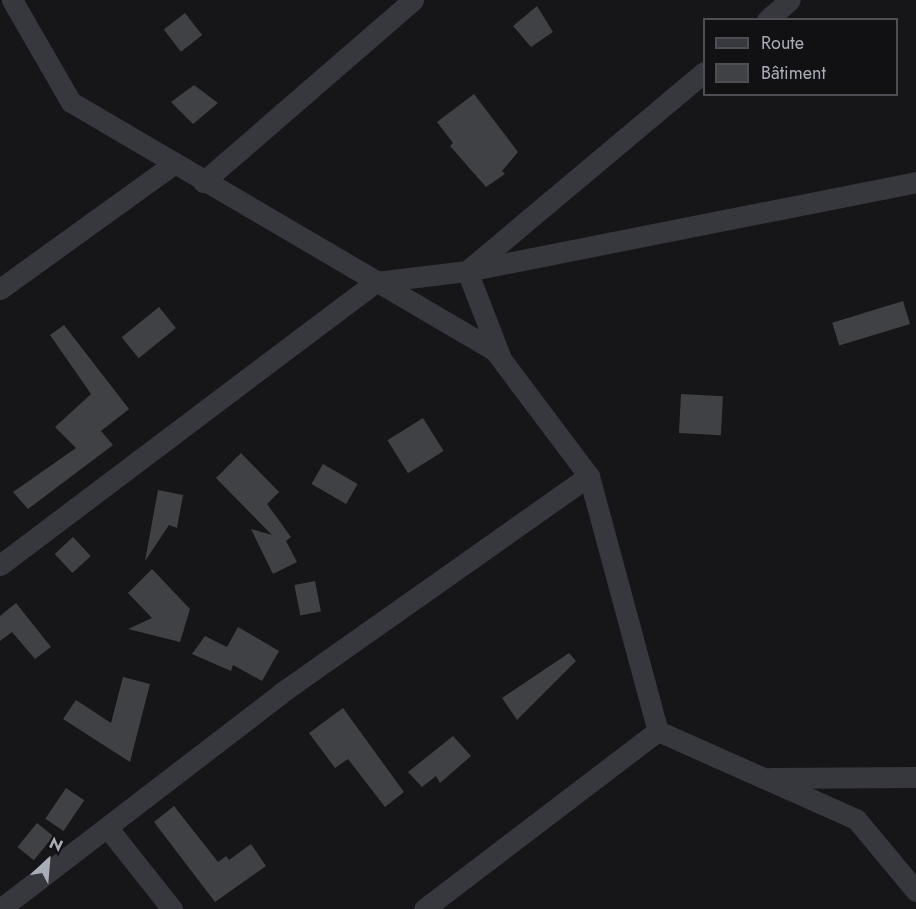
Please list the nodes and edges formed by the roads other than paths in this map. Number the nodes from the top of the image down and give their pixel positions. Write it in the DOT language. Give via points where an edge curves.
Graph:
graph roads {
  1 [pos="12,0"];
  2 [pos="413,0"];
  3 [pos="790,0"];
  4 [pos="769,18"];
  5 [pos="703,74"];
  6 [pos="173,164"];
  7 [pos="203,182"];
  8 [pos="916,182"];
  9 [pos="467,271"];
  10 [pos="376,282"];
  11 [pos="0,289"];
  12 [pos="502,360"];
  13 [pos="589,476"];
  14 [pos="0,565"];
  15 [pos="658,731"];
  16 [pos="916,777"];
  17 [pos="762,778"];
  18 [pos="107,827"];
  19 [pos="916,891"];
  20 [pos="0,909"];
  21 [pos="172,909"];
  22 [pos="424,909"];
  1 -- 6 [label="street" via="71,102"];
  2 -- 7 [label="street"];
  3 -- 4 [label="street"];
  5 -- 9 [label="street"];
  6 -- 7 [label="street"];
  6 -- 11 [label="street"];
  7 -- 10 [label="street"];
  8 -- 9 [label="street"];
  9 -- 10 [label="street"];
  9 -- 12 [label="street"];
  10 -- 12 [label="street" via="495,351"];
  10 -- 14 [label="street"];
  12 -- 13 [label="street"];
  13 -- 15 [label="street"];
  13 -- 18 [label="street" via="281,693"];
  15 -- 17 [label="street"];
  15 -- 22 [label="street"];
  16 -- 17 [label="street"];
  17 -- 19 [label="street" via="856,819"];
  18 -- 20 [label="street"];
  18 -- 21 [label="street"];
}
